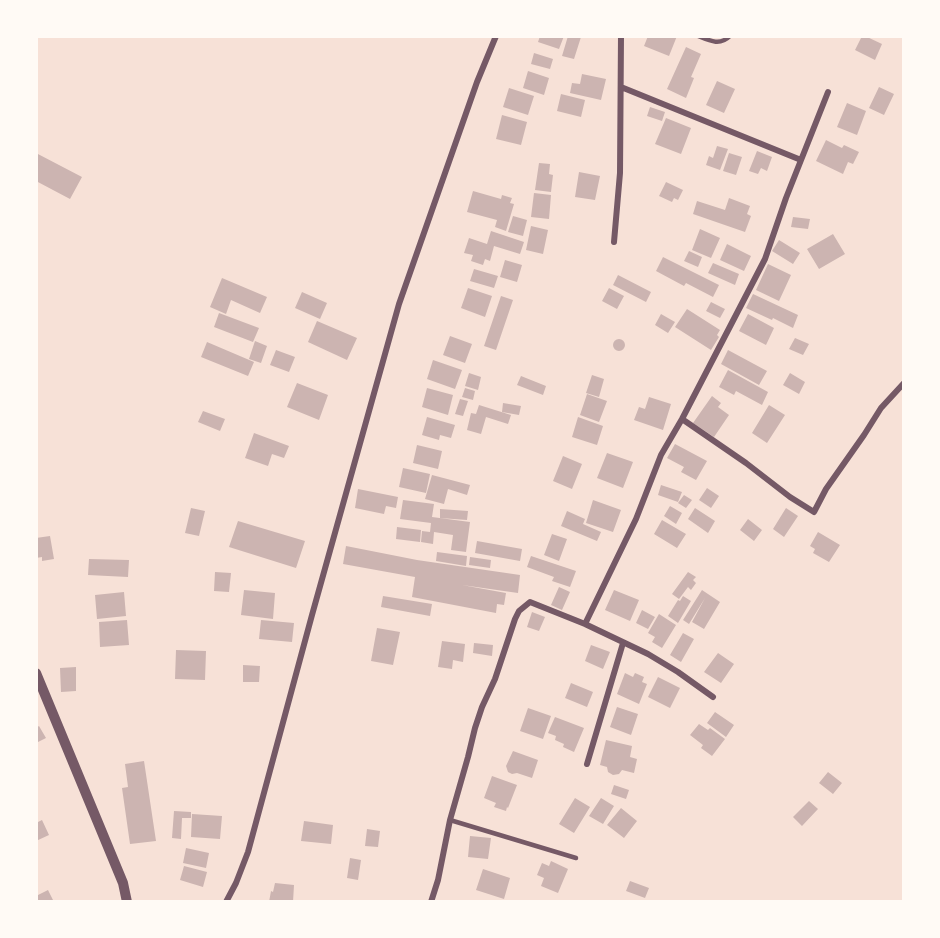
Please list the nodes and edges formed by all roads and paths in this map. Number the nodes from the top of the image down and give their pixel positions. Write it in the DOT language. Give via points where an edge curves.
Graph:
graph roads {
  1 [pos="496,36"];
  2 [pos="621,36"];
  3 [pos="698,36"];
  4 [pos="730,36"];
  5 [pos="621,87"];
  6 [pos="828,92"];
  7 [pos="801,160"];
  8 [pos="614,242"];
  9 [pos="904,382"];
  10 [pos="682,419"];
  11 [pos="585,624"];
  12 [pos="623,643"];
  13 [pos="36,673"];
  14 [pos="713,697"];
  15 [pos="587,764"];
  16 [pos="450,820"];
  17 [pos="576,858"];
  18 [pos="127,902"];
  19 [pos="225,902"];
  20 [pos="431,902"];
  1 -- 19 [label="street" via="399,304 248,852"];
  2 -- 5 [label="street"];
  3 -- 4 [label="lane" via="717,43"];
  5 -- 7 [label="street"];
  5 -- 8 [label="street"];
  6 -- 7 [label="street"];
  7 -- 10 [label="street" via="765,259"];
  9 -- 10 [label="street" via="881,408 814,512"];
  10 -- 11 [label="street" via="661,454 636,519"];
  11 -- 12 [label="street"];
  11 -- 16 [label="street" via="530,602 519,611 475,728"];
  12 -- 14 [label="street" via="662,662"];
  12 -- 15 [label="street"];
  13 -- 18 [label="street"];
  16 -- 17 [label="lane"];
  16 -- 20 [label="street"];
}
